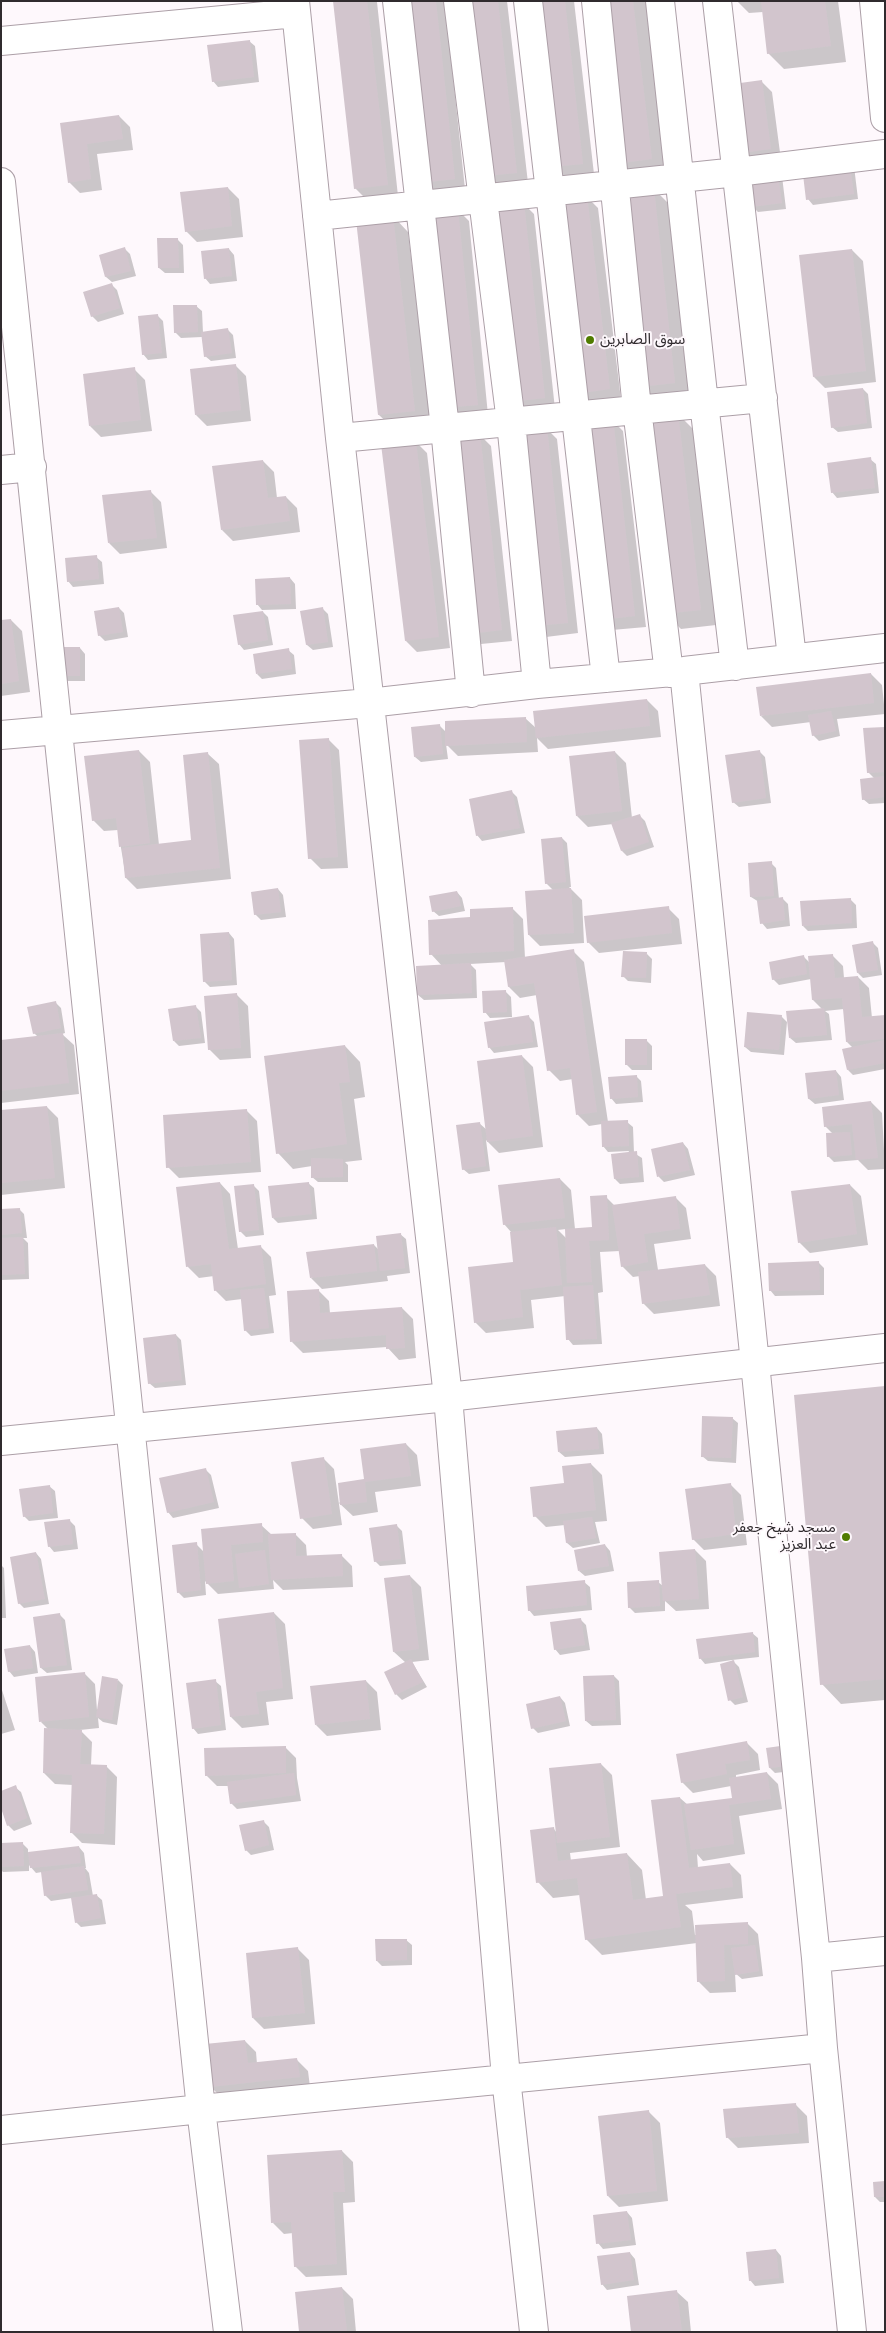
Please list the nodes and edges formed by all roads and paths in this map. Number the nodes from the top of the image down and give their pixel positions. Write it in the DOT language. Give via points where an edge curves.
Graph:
graph roads {
  1 [pos="397,1"];
  2 [pos="458,1"];
  3 [pos="528,1"];
  4 [pos="596,1"];
  5 [pos="660,1"];
  6 [pos="717,1"];
  7 [pos="874,1"];
  8 [pos="295,7"];
  9 [pos="881,36"];
  10 [pos="1,41"];
  11 [pos="885,118"];
  12 [pos="885,154"];
  13 [pos="737,172"];
  14 [pos="679,178"];
  15 [pos="1,182"];
  16 [pos="614,185"];
  17 [pos="549,192"];
  18 [pos="483,199"];
  19 [pos="419,205"];
  20 [pos="317,216"];
  21 [pos="764,398"];
  22 [pos="704,403"];
  23 [pos="637,409"];
  24 [pos="576,415"];
  25 [pos="510,422"];
  26 [pos="445,428"];
  27 [pos="340,438"];
  28 [pos="32,467"];
  29 [pos="1,470"];
  30 [pos="885,648"];
  31 [pos="792,658"];
  32 [pos="735,666"];
  33 [pos="677,672"];
  34 [pos="606,678"];
  35 [pos="537,684"];
  36 [pos="471,693"];
  37 [pos="369,703"];
  38 [pos="59,731"];
  39 [pos="1,735"];
  40 [pos="885,1348"];
  41 [pos="756,1362"];
  42 [pos="448,1397"];
  43 [pos="131,1427"];
  44 [pos="1,1441"];
  45 [pos="885,1951"];
  46 [pos="816,1958"];
  47 [pos="823,2048"];
  48 [pos="506,2078"];
  49 [pos="201,2109"];
  50 [pos="1,2130"];
  51 [pos="228,2332"];
  52 [pos="534,2332"];
  53 [pos="852,2332"];
  1 -- 19 [label="street"];
  2 -- 18 [label="street"];
  3 -- 17 [label="street"];
  4 -- 16 [label="street"];
  5 -- 14 [label="street"];
  6 -- 13 [label="street"];
  7 -- 9 [label="street"];
  8 -- 10 [label="street"];
  8 -- 20 [label="street"];
  9 -- 11 [label="street"];
  12 -- 13 [label="street"];
  13 -- 14 [label="street"];
  13 -- 21 [label="street"];
  14 -- 16 [label="street"];
  14 -- 22 [label="street"];
  15 -- 28 [label="street"];
  16 -- 17 [label="street"];
  16 -- 23 [label="street"];
  17 -- 18 [label="street"];
  17 -- 24 [label="street"];
  18 -- 19 [label="street"];
  18 -- 25 [label="street"];
  19 -- 20 [label="street"];
  19 -- 26 [label="street"];
  20 -- 27 [label="street"];
  21 -- 22 [label="street"];
  21 -- 31 [label="street"];
  22 -- 23 [label="street"];
  22 -- 32 [label="street"];
  23 -- 24 [label="street"];
  23 -- 33 [label="street"];
  24 -- 25 [label="street"];
  24 -- 34 [label="street"];
  25 -- 26 [label="street"];
  25 -- 35 [label="street"];
  26 -- 27 [label="street"];
  26 -- 36 [label="street"];
  27 -- 37 [label="street"];
  28 -- 29 [label="street"];
  28 -- 38 [label="street"];
  30 -- 31 [label="street"];
  31 -- 32 [label="street"];
  32 -- 33 [label="street"];
  33 -- 34 [label="street"];
  33 -- 41 [label="street"];
  34 -- 35 [label="street"];
  35 -- 36 [label="street"];
  36 -- 37 [label="street"];
  37 -- 38 [label="street"];
  37 -- 42 [label="street"];
  38 -- 39 [label="street"];
  38 -- 43 [label="street"];
  40 -- 41 [label="street"];
  41 -- 42 [label="street"];
  41 -- 46 [label="street"];
  42 -- 43 [label="street"];
  42 -- 48 [label="street"];
  43 -- 44 [label="street"];
  43 -- 49 [label="street"];
  45 -- 46 [label="street"];
  46 -- 47 [label="street"];
  47 -- 48 [label="street"];
  47 -- 53 [label="street"];
  48 -- 49 [label="street"];
  48 -- 52 [label="street"];
  49 -- 50 [label="street"];
  49 -- 51 [label="street"];
}
